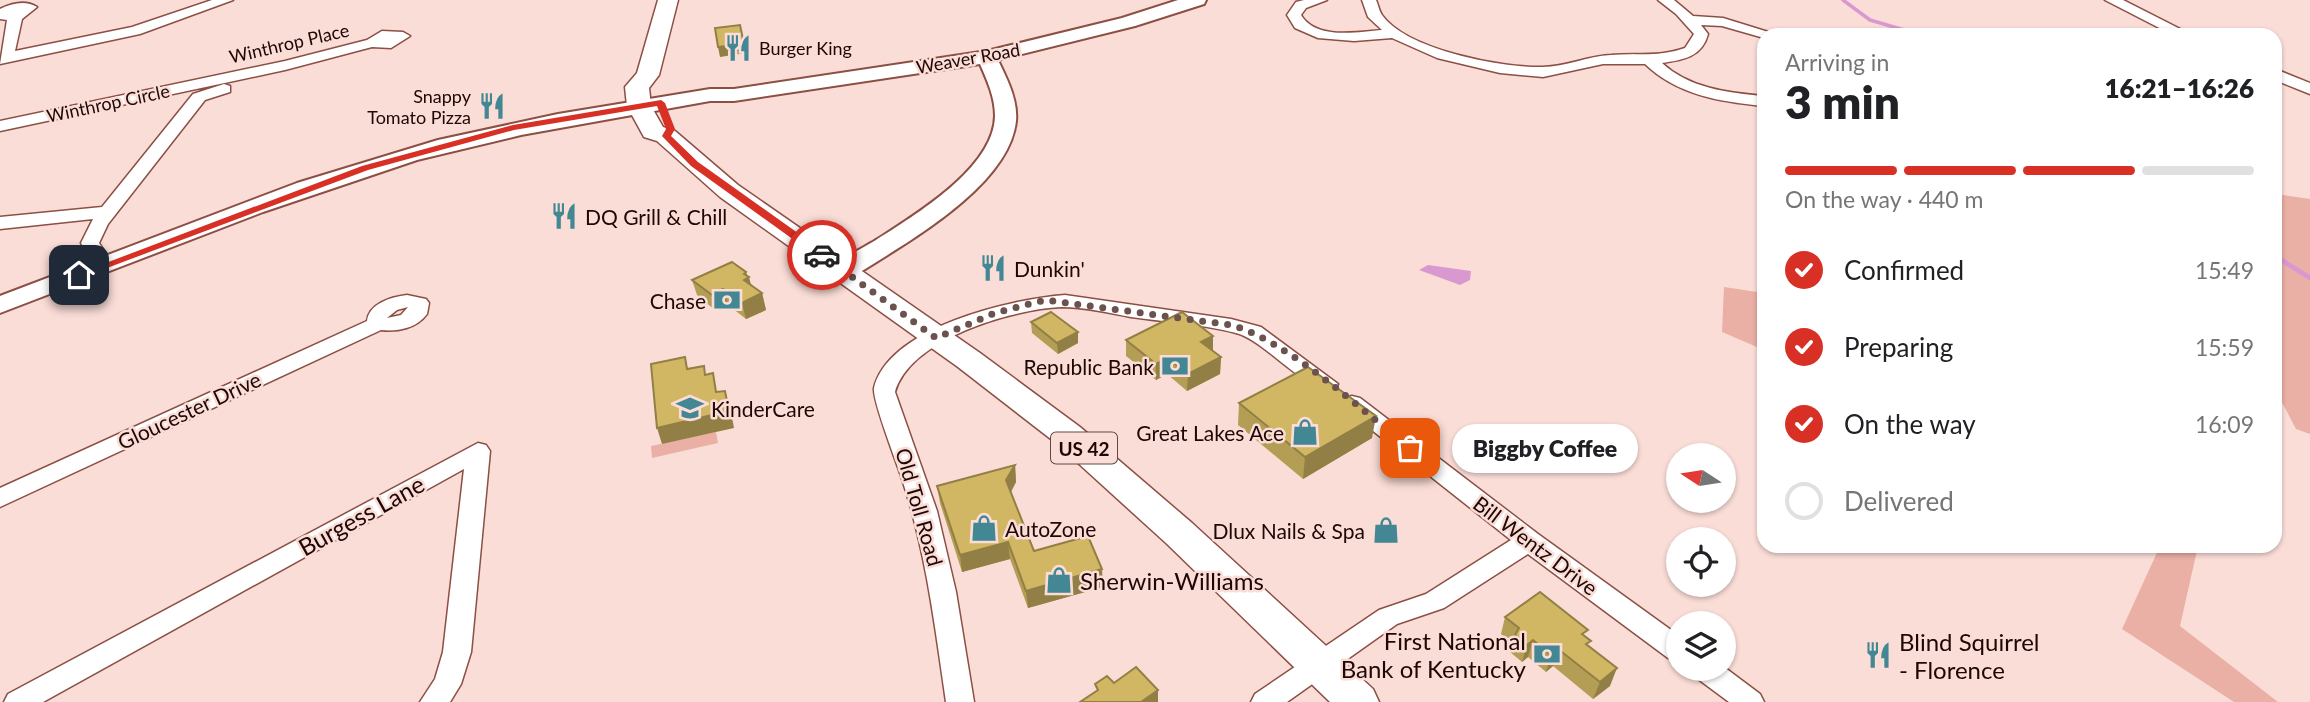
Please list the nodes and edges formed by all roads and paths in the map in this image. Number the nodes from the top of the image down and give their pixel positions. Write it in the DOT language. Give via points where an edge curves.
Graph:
graph roads {
  1 [pos="226,0"];
  2 [pos="668,0"];
  3 [pos="1197,0"];
  4 [pos="1320,0"];
  5 [pos="1369,0"];
  6 [pos="1665,0"];
  7 [pos="2112,0"];
  8 [pos="5,15"];
  9 [pos="1691,20"];
  10 [pos="2170,28"];
  11 [pos="1757,31"];
  12 [pos="1394,33"];
  13 [pos="372,43"];
  14 [pos="987,57"];
  15 [pos="3,59"];
  16 [pos="1649,59"];
  17 [pos="258,71"];
  18 [pos="2282,77"];
  19 [pos="215,80"];
  20 [pos="2310,89"];
  21 [pos="166,91"];
  22 [pos="199,97"];
  23 [pos="1757,100"];
  24 [pos="651,108"];
  25 [pos="0,126"];
  26 [pos="108,212"];
  27 [pos="0,223"];
  28 [pos="104,265"];
  29 [pos="845,271"];
  30 [pos="0,305"];
  31 [pos="379,323"];
  32 [pos="936,338"];
  33 [pos="0,498"];
  34 [pos="1529,541"];
  35 [pos="1666,641"];
  36 [pos="1318,664"];
  37 [pos="1722,681"];
  38 [pos="18,702"];
  39 [pos="434,702"];
  40 [pos="960,702"];
  41 [pos="1265,702"];
  42 [pos="1358,702"];
  43 [pos="1750,702"];
  1 -- 15 [label="street" via="135,31"];
  2 -- 24 [label="main road" via="648,75 637,87"];
  3 -- 14 [label="main road, Weaver Road"];
  4 -- 12 [label="street" via="1296,10 1295,20 1330,36"];
  5 -- 12 [label="street" via="1372,13"];
  6 -- 9 [label="street"];
  7 -- 10 [label="street"];
  8 -- 15 [label="street"];
  9 -- 11 [label="street"];
  9 -- 16 [label="street" via="1701,34 1698,47 1679,56"];
  12 -- 16 [label="street" via="1442,54 1501,68 1543,72 1609,59"];
  13 -- 17 [label="street, Winthrop Place"];
  14 -- 24 [label="main road, Weaver Road" via="734,95 709,103"];
  14 -- 29 [label="main road" via="1005,108 996,150 975,175 931,212"];
  16 -- 23 [label="street" via="1670,79 1717,94"];
  17 -- 19 [label="street, Winthrop Place"];
  17 -- 22 [label="street"];
  18 -- 20 [label="street"];
  19 -- 21 [label="street, Winthrop Circle"];
  21 -- 22 [label="street"];
  21 -- 25 [label="street, Winthrop Circle"];
  22 -- 26 [label="street"];
  24 -- 28 [label="main road, Weaver Road" via="513,134 508,131 365,168"];
  24 -- 29 [label="main road, US 42" via="653,132 666,136 729,191"];
  26 -- 27 [label="street"];
  26 -- 28 [label="street" via="90,243"];
  28 -- 30 [label="main road, Weaver Road"];
  29 -- 32 [label="main road, US 42"];
  31 -- 33 [label="street, Gloucester Drive"];
  32 -- 34 [label="street, Bill Wentz Drive" via="995,313 1045,300 1254,331"];
  32 -- 36 [label="main road, US 42" via="1017,395 1119,478"];
  32 -- 40 [label="street, Old Toll Road" via="895,365 884,392 925,511"];
  34 -- 35 [label="street, Bill Wentz Drive"];
  34 -- 36 [label="street" via="1444,596 1388,617"];
  36 -- 41 [label="street"];
  36 -- 42 [label="main road, US 42"];
  37 -- 43 [label="street"];
  38 -- 39 [label="street, Burgess Lane" via="478,451 457,652 447,684"];
}
